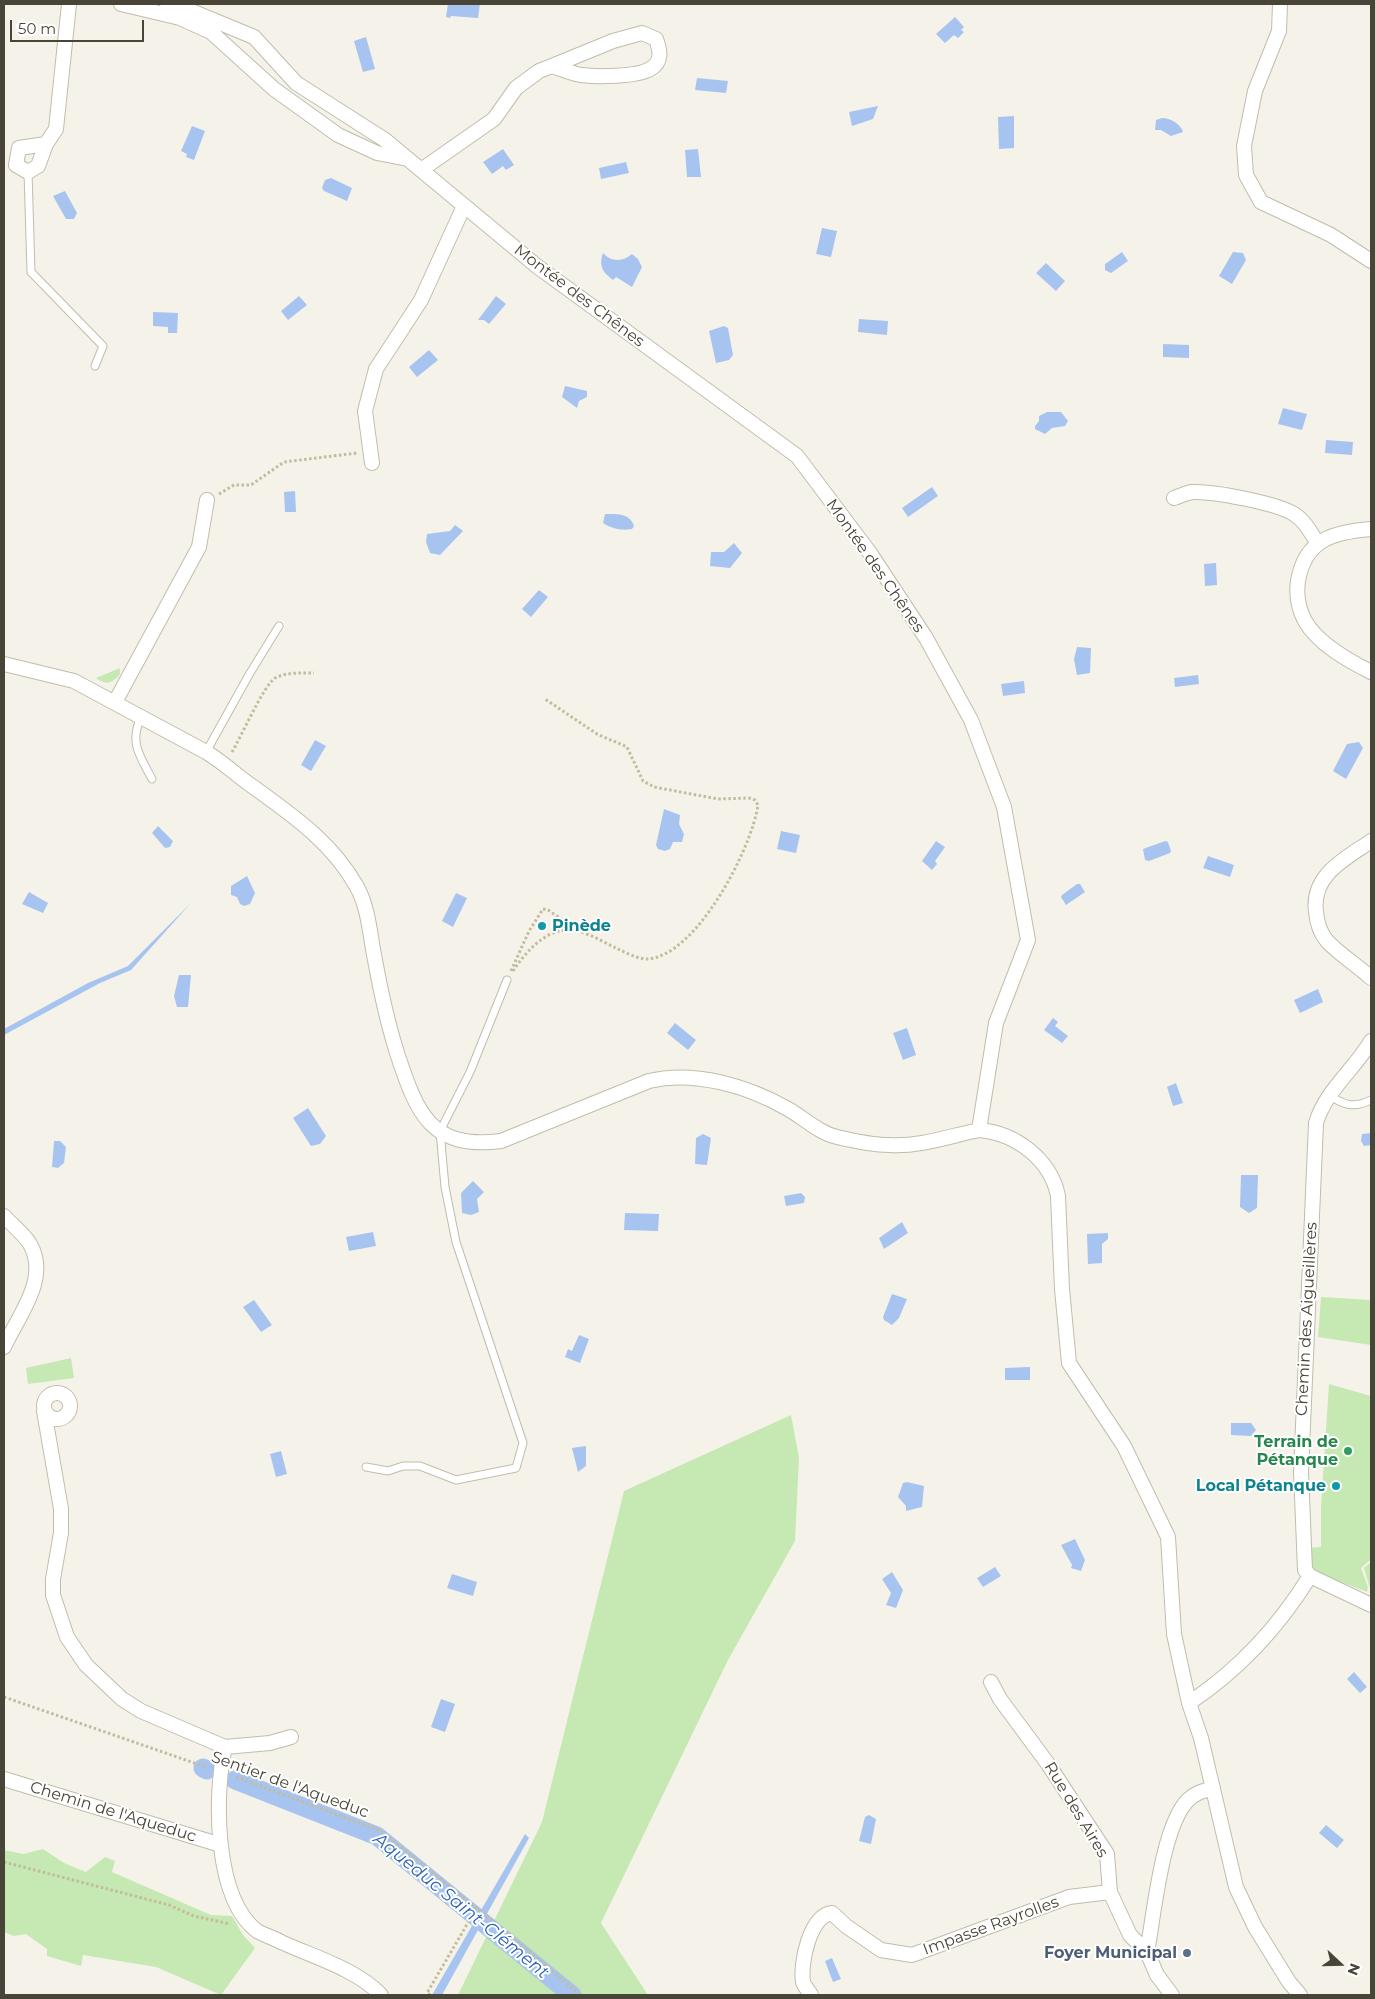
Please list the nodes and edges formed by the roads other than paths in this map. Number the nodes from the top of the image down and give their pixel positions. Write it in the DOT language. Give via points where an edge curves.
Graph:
graph roads {
  1 [pos="70,4"];
  2 [pos="121,4"];
  3 [pos="167,4"];
  4 [pos="1280,4"];
  5 [pos="552,66"];
  6 [pos="46,144"];
  7 [pos="409,159"];
  8 [pos="421,170"];
  9 [pos="28,172"];
  10 [pos="464,206"];
  11 [pos="1371,261"];
  12 [pos="95,366"];
  13 [pos="372,462"];
  14 [pos="1174,498"];
  15 [pos="207,500"];
  16 [pos="1371,529"];
  17 [pos="1318,544"];
  18 [pos="279,626"];
  19 [pos="4,664"];
  20 [pos="1371,672"];
  21 [pos="115,702"];
  22 [pos="142,716"];
  23 [pos="206,752"];
  24 [pos="152,779"];
  25 [pos="1371,841"];
  26 [pos="1371,978"];
  27 [pos="507,980"];
  28 [pos="1371,1041"];
  29 [pos="1329,1095"];
  30 [pos="1371,1100"];
  31 [pos="979,1130"];
  32 [pos="440,1131"];
  33 [pos="4,1216"];
  34 [pos="4,1347"];
  35 [pos="44,1411"];
  36 [pos="60,1420"];
  37 [pos="48,1437"];
  38 [pos="366,1467"];
  39 [pos="1310,1576"];
  40 [pos="1371,1605"];
  41 [pos="991,1682"];
  42 [pos="1189,1702"];
  43 [pos="291,1737"];
  44 [pos="225,1747"];
  45 [pos="4,1779"];
  46 [pos="1213,1788"];
  47 [pos="221,1845"];
  48 [pos="1110,1892"];
  49 [pos="1147,1952"];
  50 [pos="381,1995"];
  51 [pos="811,1995"];
  52 [pos="1172,1995"];
  53 [pos="1300,1995"];
  1 -- 6 [label="street" via="56,123 52,138"];
  2 -- 7 [label="street" via="180,18 211,32 274,89 338,135 377,153"];
  3 -- 7 [label="street, Montée des Chênes" via="254,37 296,83"];
  4 -- 11 [label="street" via="1279,31 1255,90 1244,146 1246,175 1261,202 1331,235"];
  5 -- 5 [label="street" via="583,75 635,73 650,70 657,63 660,49 656,39 642,33"];
  5 -- 8 [label="street" via="539,71 516,88 494,119"];
  6 -- 9 [label="street" via="38,166"];
  6 -- 9 [label="street" via="19,148 16,165"];
  7 -- 8 [label="street, Montée des Chênes"];
  8 -- 10 [label="street, Montée des Chênes"];
  9 -- 12 [label="lane" via="31,272 103,346"];
  10 -- 13 [label="street" via="420,300 376,370 365,411"];
  10 -- 31 [label="street, Montée des Chênes" via="538,267 797,456 870,554 926,638 971,720 1004,807 1028,940 996,1024"];
  14 -- 17 [label="street" via="1190,492 1205,492 1274,506 1301,520"];
  15 -- 21 [label="street" via="199,547"];
  16 -- 17 [label="street" via="1347,531"];
  17 -- 20 [label="street" via="1302,564 1296,593 1299,607 1306,623 1325,643"];
  18 -- 23 [label="lane"];
  19 -- 21 [label="street" via="74,680"];
  21 -- 22 [label="street"];
  22 -- 23 [label="street"];
  22 -- 24 [label="lane" via="135,739"];
  23 -- 32 [label="street" via="225,763 313,832 342,863 358,888 364,903 389,1028 410,1094 427,1121"];
  25 -- 26 [label="street" via="1329,870 1315,901 1319,926 1328,941"];
  27 -- 32 [label="lane" via="470,1072"];
  28 -- 29 [label="street, Chemin des Aigueillères"];
  29 -- 30 [label="lane" via="1342,1104 1357,1106"];
  29 -- 39 [label="street, Chemin des Aigueillères" via="1320,1108 1316,1123 1305,1351 1302,1539 1304,1566"];
  31 -- 32 [label="street" via="912,1144 868,1142 826,1133 745,1089 722,1083 672,1078 649,1081 501,1141 465,1142"];
  31 -- 42 [label="street" via="999,1133 1018,1142 1048,1168 1055,1182 1070,1363 1124,1446 1168,1536 1174,1634"];
  32 -- 38 [label="lane" via="445,1187 456,1242 523,1443 516,1468 456,1480 420,1466 403,1466 388,1471"];
  33 -- 34 [label="street" via="29,1242 36,1256 36,1282"];
  35 -- 36 [label="street" via="50,1418"];
  35 -- 36 [label="street" via="49,1396 54,1393 64,1395 70,1402 70,1408"];
  35 -- 37 [label="street"];
  36 -- 37 [label="street"];
  37 -- 44 [label="street" via="61,1509 53,1595 67,1637 86,1665 122,1699 140,1711"];
  39 -- 40 [label="street"];
  39 -- 42 [label="street" via="1252,1654 1218,1684"];
  41 -- 48 [label="street, Rue des Aires" via="1107,1854"];
  42 -- 46 [label="street"];
  43 -- 44 [label="street"];
  44 -- 47 [label="street" via="220,1803"];
  45 -- 47 [label="street, Chemin de l'Aqueduc"];
  46 -- 49 [label="street" via="1198,1792 1177,1816 1164,1858"];
  46 -- 53 [label="street" via="1236,1887 1256,1927"];
  47 -- 50 [label="street" via="231,1894 258,1931 363,1979"];
  48 -- 49 [label="street, Rue des Aires" via="1130,1935"];
  48 -- 51 [label="street, Impasse Rayrolles" via="1069,1897 912,1955 881,1950 832,1913 824,1914 816,1923 804,1952 803,1983"];
  49 -- 52 [label="street, Rue des Aires" via="1157,1975"];
}
